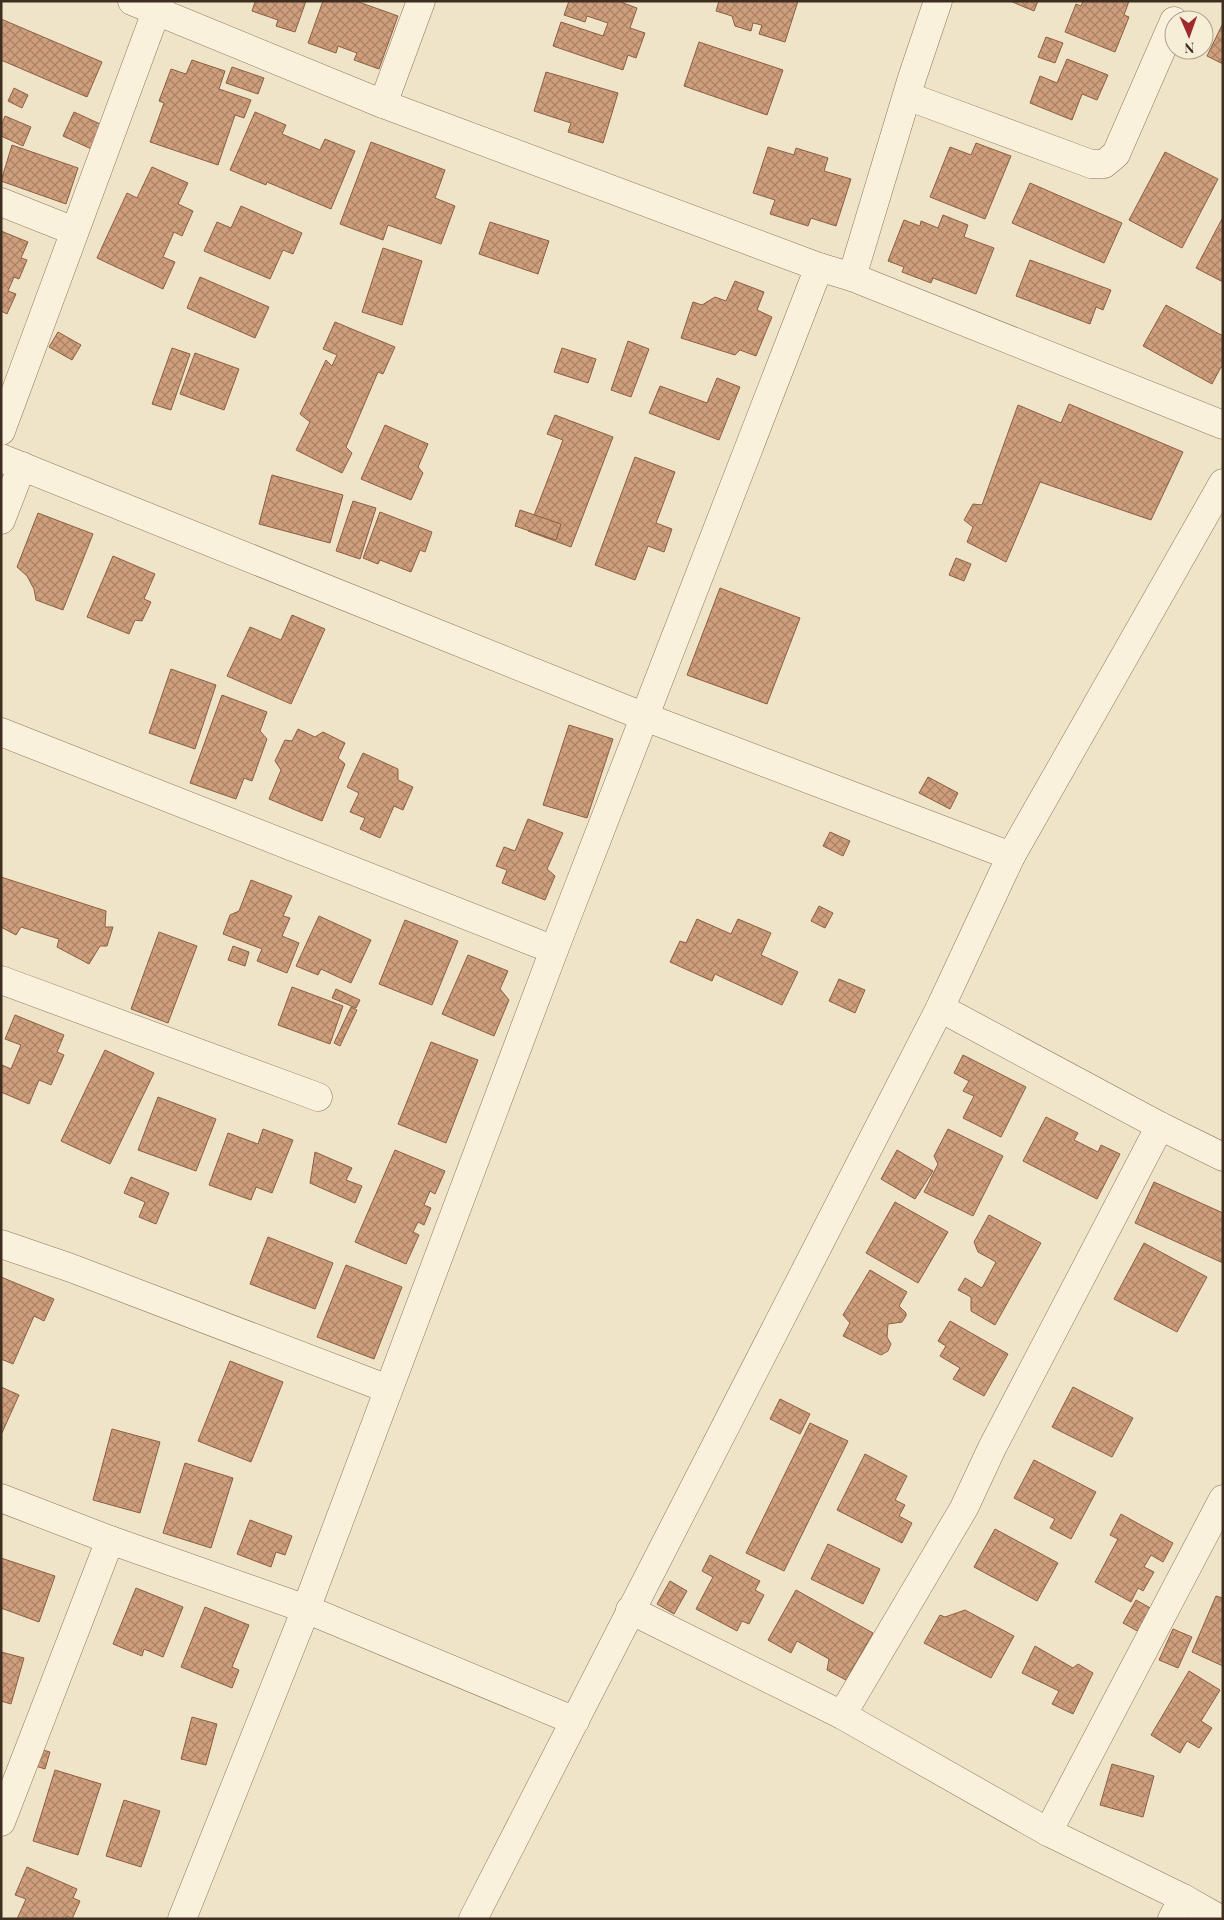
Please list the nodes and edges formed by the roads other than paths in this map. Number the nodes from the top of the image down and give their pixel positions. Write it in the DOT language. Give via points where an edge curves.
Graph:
graph roads {
  1 [pos="421,1"];
  2 [pos="938,1"];
  3 [pos="149,4"];
  4 [pos="1164,43"];
  5 [pos="907,96"];
  6 [pos="382,104"];
  7 [pos="1,202"];
  8 [pos="74,231"];
  9 [pos="819,267"];
  10 [pos="852,277"];
  11 [pos="1223,425"];
  12 [pos="1,431"];
  13 [pos="12,462"];
  14 [pos="1223,483"];
  15 [pos="1,520"];
  16 [pos="645,717"];
  17 [pos="1,732"];
  18 [pos="1011,856"];
  19 [pos="554,950"];
  20 [pos="1,980"];
  21 [pos="940,1008"];
  22 [pos="318,1097"];
  23 [pos="1160,1126"];
  24 [pos="1223,1157"];
  25 [pos="1,1244"];
  26 [pos="388,1389"];
  27 [pos="1,1498"];
  28 [pos="1223,1499"];
  29 [pos="110,1540"];
  30 [pos="306,1609"];
  31 [pos="630,1610"];
  32 [pos="842,1715"];
  33 [pos="575,1721"];
  34 [pos="1,1822"];
  35 [pos="1048,1832"];
  36 [pos="1177,1908"];
  37 [pos="182,1919"];
  38 [pos="473,1919"];
  39 [pos="1220,1919"];
  1 -- 6 [label="street"];
  2 -- 5 [label="street"];
  3 -- 6 [label="street"];
  3 -- 8 [label="street"];
  4 -- 5 [label="street" via="1116,154 1104,164 1091,164"];
  5 -- 10 [label="street"];
  6 -- 9 [label="street"];
  7 -- 8 [label="street"];
  8 -- 12 [label="street"];
  9 -- 10 [label="street"];
  9 -- 16 [label="street"];
  10 -- 11 [label="street"];
  13 -- 15 [label="street"];
  13 -- 16 [label="street"];
  14 -- 18 [label="street"];
  16 -- 18 [label="street"];
  16 -- 19 [label="street"];
  17 -- 19 [label="street"];
  18 -- 21 [label="street"];
  19 -- 26 [label="street"];
  20 -- 22 [label="street"];
  21 -- 23 [label="street"];
  21 -- 31 [label="street"];
  23 -- 24 [label="street"];
  23 -- 32 [label="street" via="964,1508"];
  25 -- 26 [label="street"];
  26 -- 30 [label="street"];
  27 -- 29 [label="street"];
  28 -- 35 [label="street"];
  29 -- 30 [label="street"];
  29 -- 34 [label="street"];
  30 -- 33 [label="street"];
  30 -- 37 [label="street"];
  31 -- 32 [label="street"];
  31 -- 33 [label="street"];
  32 -- 35 [label="street"];
  33 -- 38 [label="street"];
  35 -- 36 [label="street"];
  36 -- 39 [label="street"];
}
